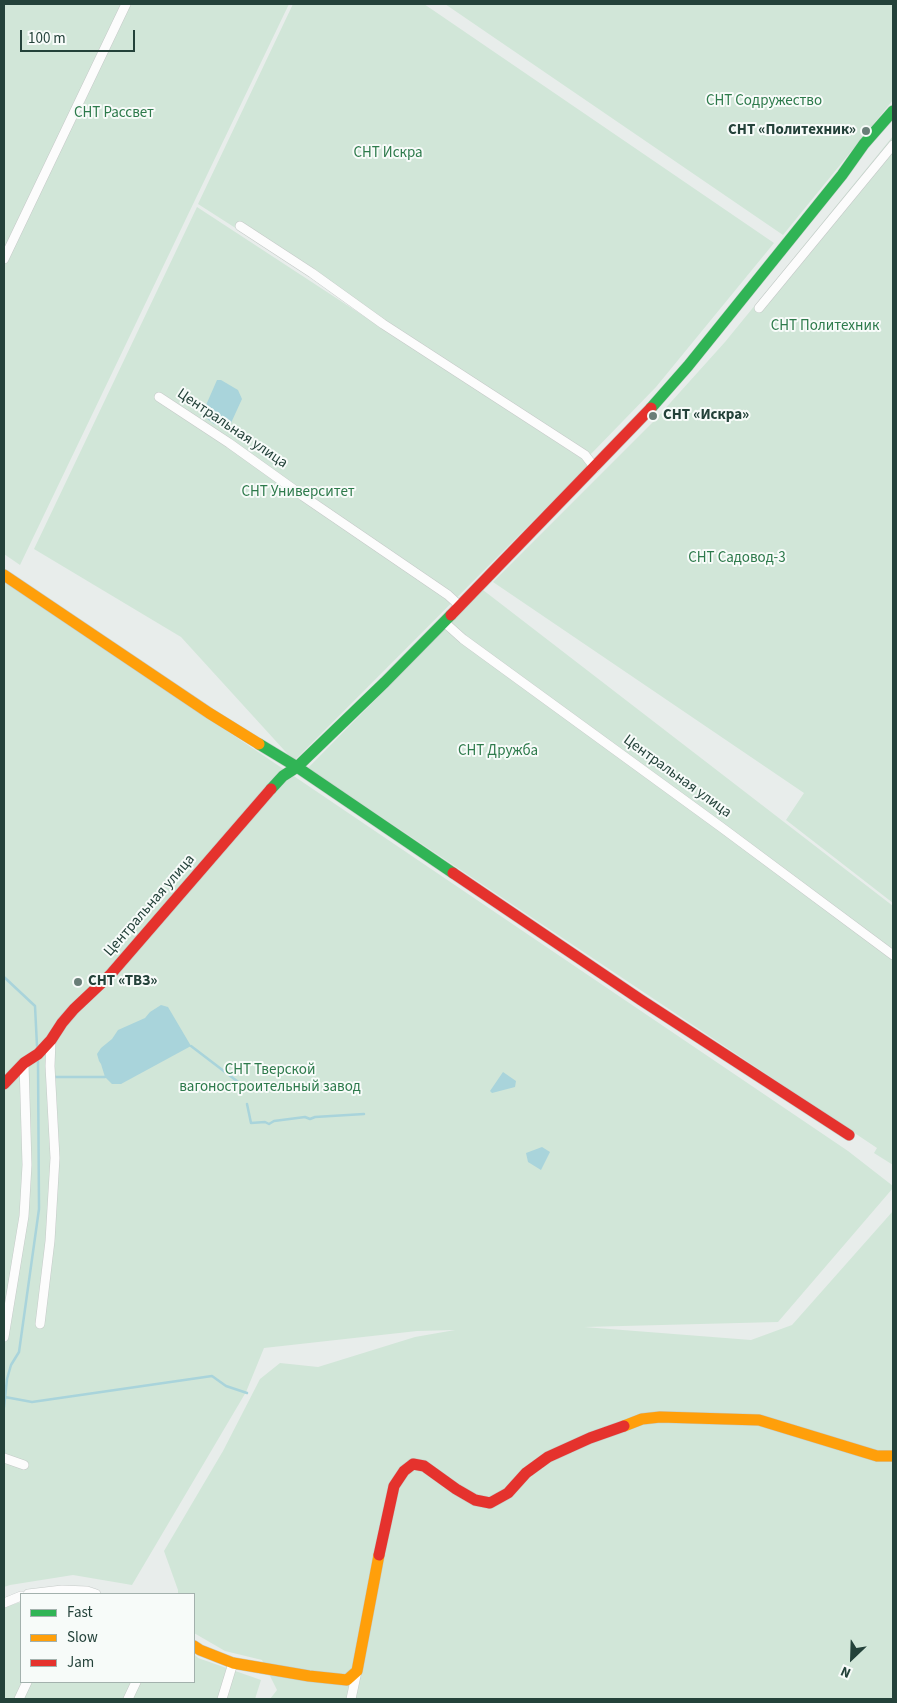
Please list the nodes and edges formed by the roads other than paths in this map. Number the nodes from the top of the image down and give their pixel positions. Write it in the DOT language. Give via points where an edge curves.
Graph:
graph roads {
  1 [pos="126,4"];
  2 [pos="893,111"];
  3 [pos="893,145"];
  4 [pos="240,226"];
  5 [pos="4,259"];
  6 [pos="759,308"];
  7 [pos="159,397"];
  8 [pos="595,468"];
  9 [pos="4,575"];
  10 [pos="460,606"];
  11 [pos="444,622"];
  12 [pos="297,767"];
  13 [pos="893,955"];
  14 [pos="51,1040"];
  15 [pos="24,1063"];
  16 [pos="4,1084"];
  17 [pos="849,1135"];
  18 [pos="40,1324"];
  19 [pos="4,1337"];
  20 [pos="893,1456"];
  21 [pos="4,1458"];
  22 [pos="24,1465"];
  23 [pos="61,1592"];
  24 [pos="44,1593"];
  25 [pos="93,1593"];
  26 [pos="20,1596"];
  27 [pos="4,1603"];
  28 [pos="195,1647"];
  29 [pos="233,1663"];
  30 [pos="357,1671"];
  31 [pos="27,1683"];
  32 [pos="136,1683"];
  33 [pos="19,1699"];
  34 [pos="128,1699"];
  35 [pos="222,1699"];
  36 [pos="351,1699"];
  1 -- 5 [label="street"];
  2 -- 8 [label="street, Центральная улица" via="688,366"];
  3 -- 6 [label="street"];
  4 -- 8 [label="street" via="383,324 585,455"];
  7 -- 10 [label="street, Центральная улица"];
  8 -- 10 [label="street, Центральная улица"];
  9 -- 12 [label="street" via="203,709"];
  10 -- 11 [label="street, Центральная улица"];
  11 -- 12 [label="street, Центральная улица"];
  11 -- 13 [label="street, Центральная улица"];
  12 -- 14 [label="street, Центральная улица" via="283,776 110,975 74,1009"];
  12 -- 17 [label="street" via="656,1010"];
  14 -- 15 [label="street, Центральная улица"];
  14 -- 18 [label="street" via="55,1158 50,1242"];
  15 -- 16 [label="street, Центральная улица"];
  15 -- 19 [label="street" via="27,1165 24,1216"];
  20 -- 30 [label="street" via="878,1456 759,1420 660,1417 642,1419 548,1457 526,1473 508,1493 490,1503 475,1500 424,1466 413,1464 394,1486"];
  21 -- 22 [label="street"];
  23 -- 24 [label="street"];
  23 -- 25 [label="street"];
  26 -- 27 [label="street"];
  28 -- 29 [label="street"];
  29 -- 30 [label="street" via="347,1680"];
  29 -- 35 [label="street"];
  30 -- 36 [label="street"];
  31 -- 33 [label="street"];
  32 -- 34 [label="street"];
}
